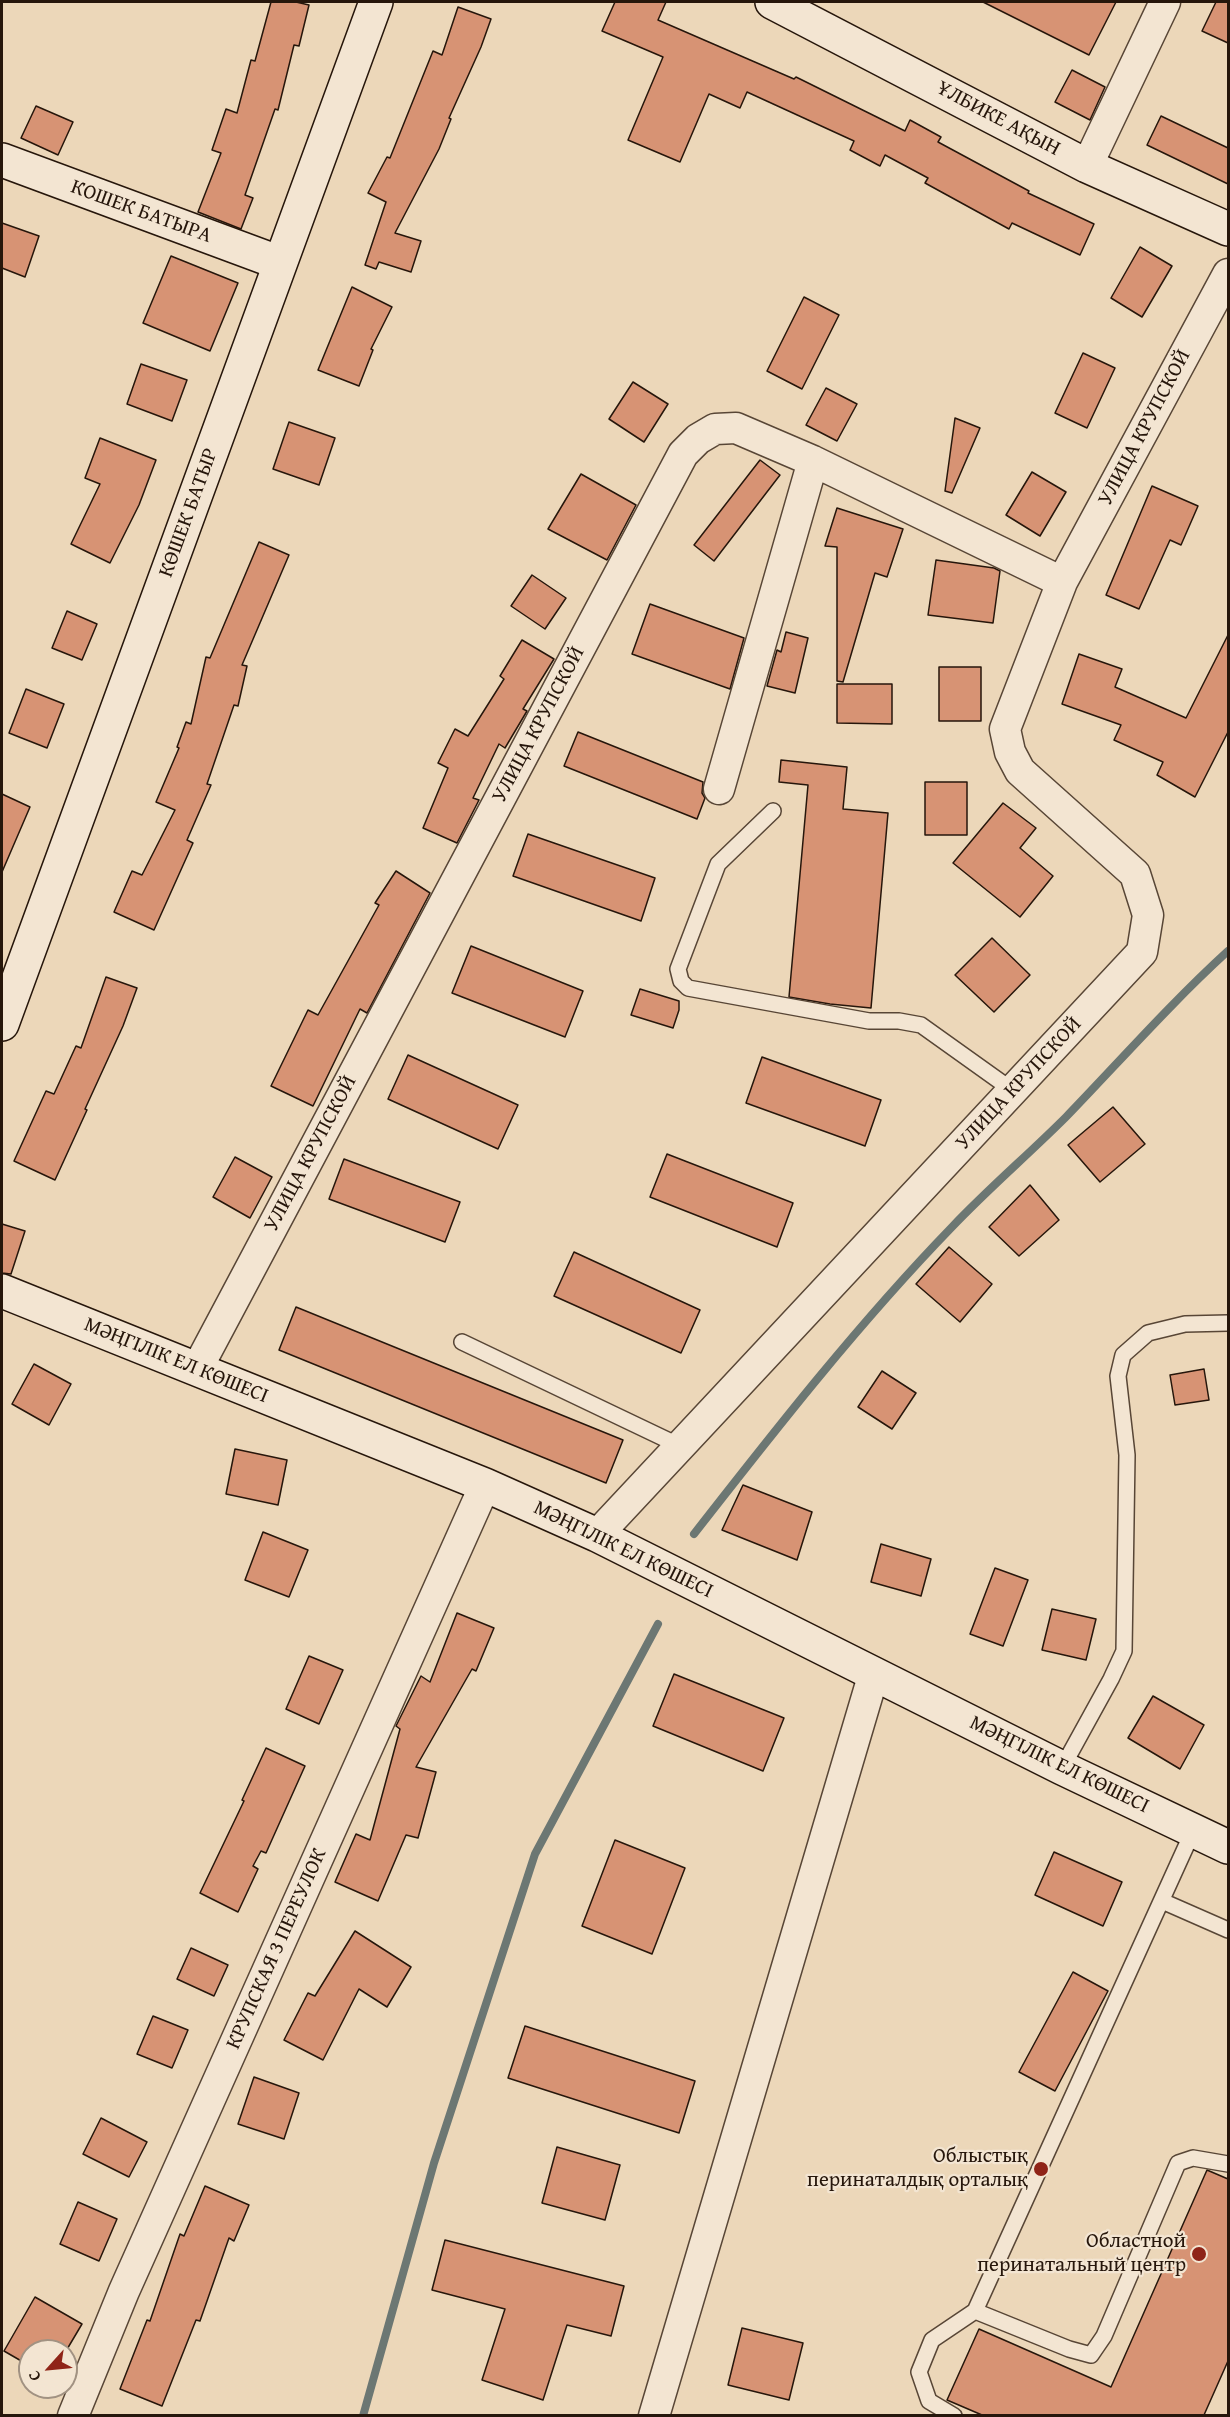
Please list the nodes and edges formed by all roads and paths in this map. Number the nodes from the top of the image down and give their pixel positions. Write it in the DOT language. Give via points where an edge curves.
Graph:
graph roads {
  1 [pos="376,2"];
  2 [pos="1165,2"];
  3 [pos="787,5"];
  4 [pos="2,160"];
  5 [pos="1087,166"];
  6 [pos="1228,229"];
  7 [pos="280,263"];
  8 [pos="1228,274"];
  9 [pos="813,460"];
  10 [pos="1062,582"];
  11 [pos="719,789"];
  12 [pos="773,811"];
  13 [pos="2,1024"];
  14 [pos="1012,1090"];
  15 [pos="2,1291"];
  16 [pos="1228,1323"];
  17 [pos="462,1342"];
  18 [pos="196,1369"];
  19 [pos="680,1446"];
  20 [pos="485,1485"];
  21 [pos="597,1535"];
  22 [pos="874,1673"];
  23 [pos="1062,1768"];
  24 [pos="1193,1831"];
  25 [pos="1228,1846"];
  26 [pos="1162,1901"];
  27 [pos="1228,1930"];
  28 [pos="1228,2164"];
  29 [pos="975,2311"];
  30 [pos="73,2415"];
  31 [pos="654,2415"];
  32 [pos="954,2415"];
  1 -- 7 [label="street, КӨШЕК БАТЫР"];
  2 -- 5 [label="street"];
  3 -- 5 [label="street, ҰЛБИКЕ АҚЫН"];
  4 -- 7 [label="street, КОШЕК БАТЫРА"];
  5 -- 6 [label="street, ҰЛБИКЕ АҚЫН"];
  7 -- 13 [label="street, КӨШЕК БАТЫР"];
  8 -- 10 [label="street, УЛИЦА КРУПСКОЙ"];
  9 -- 10 [label="street, УЛИЦА КРУПСКОЙ"];
  9 -- 11 [label="street"];
  9 -- 18 [label="street, УЛИЦА КРУПСКОЙ" via="736,428 715,429 684,454"];
  10 -- 14 [label="street, УЛИЦА КРУПСКОЙ" via="1005,729 1010,752 1020,771 1134,874 1148,915 1142,952"];
  12 -- 14 [label="lane" via="718,864 678,969 681,981 688,988 868,1020 921,1025"];
  14 -- 19 [label="street, УЛИЦА КРУПСКОЙ"];
  15 -- 18 [label="street, МӘҢГІЛІК ЕЛ КӨШЕСІ"];
  16 -- 23 [label="lane" via="1185,1324 1148,1333 1123,1355 1118,1376 1127,1455 1124,1651"];
  17 -- 19 [label="lane"];
  18 -- 20 [label="street, МӘҢГІЛІК ЕЛ КӨШЕСІ"];
  19 -- 21 [label="street, УЛИЦА КРУПСКОЙ"];
  20 -- 21 [label="street, МӘҢГІЛІК ЕЛ КӨШЕСІ"];
  20 -- 30 [label="street, КРУПСКАЯ 3 ПЕРЕУЛОК" via="124,2291"];
  21 -- 22 [label="street, МӘҢГІЛІК ЕЛ КӨШЕСІ"];
  22 -- 23 [label="street, МӘҢГІЛІК ЕЛ КӨШЕСІ"];
  22 -- 31 [label="street"];
  23 -- 24 [label="street, МӘҢГІЛІК ЕЛ КӨШЕСІ"];
  24 -- 25 [label="street, МӘҢГІЛІК ЕЛ КӨШЕСІ"];
  24 -- 26 [label="lane"];
  26 -- 27 [label="lane"];
  26 -- 29 [label="lane"];
  28 -- 29 [label="lane" via="1193,2158 1178,2163 1104,2336 1091,2355"];
  29 -- 32 [label="lane" via="932,2340 920,2373 929,2401"];
}
